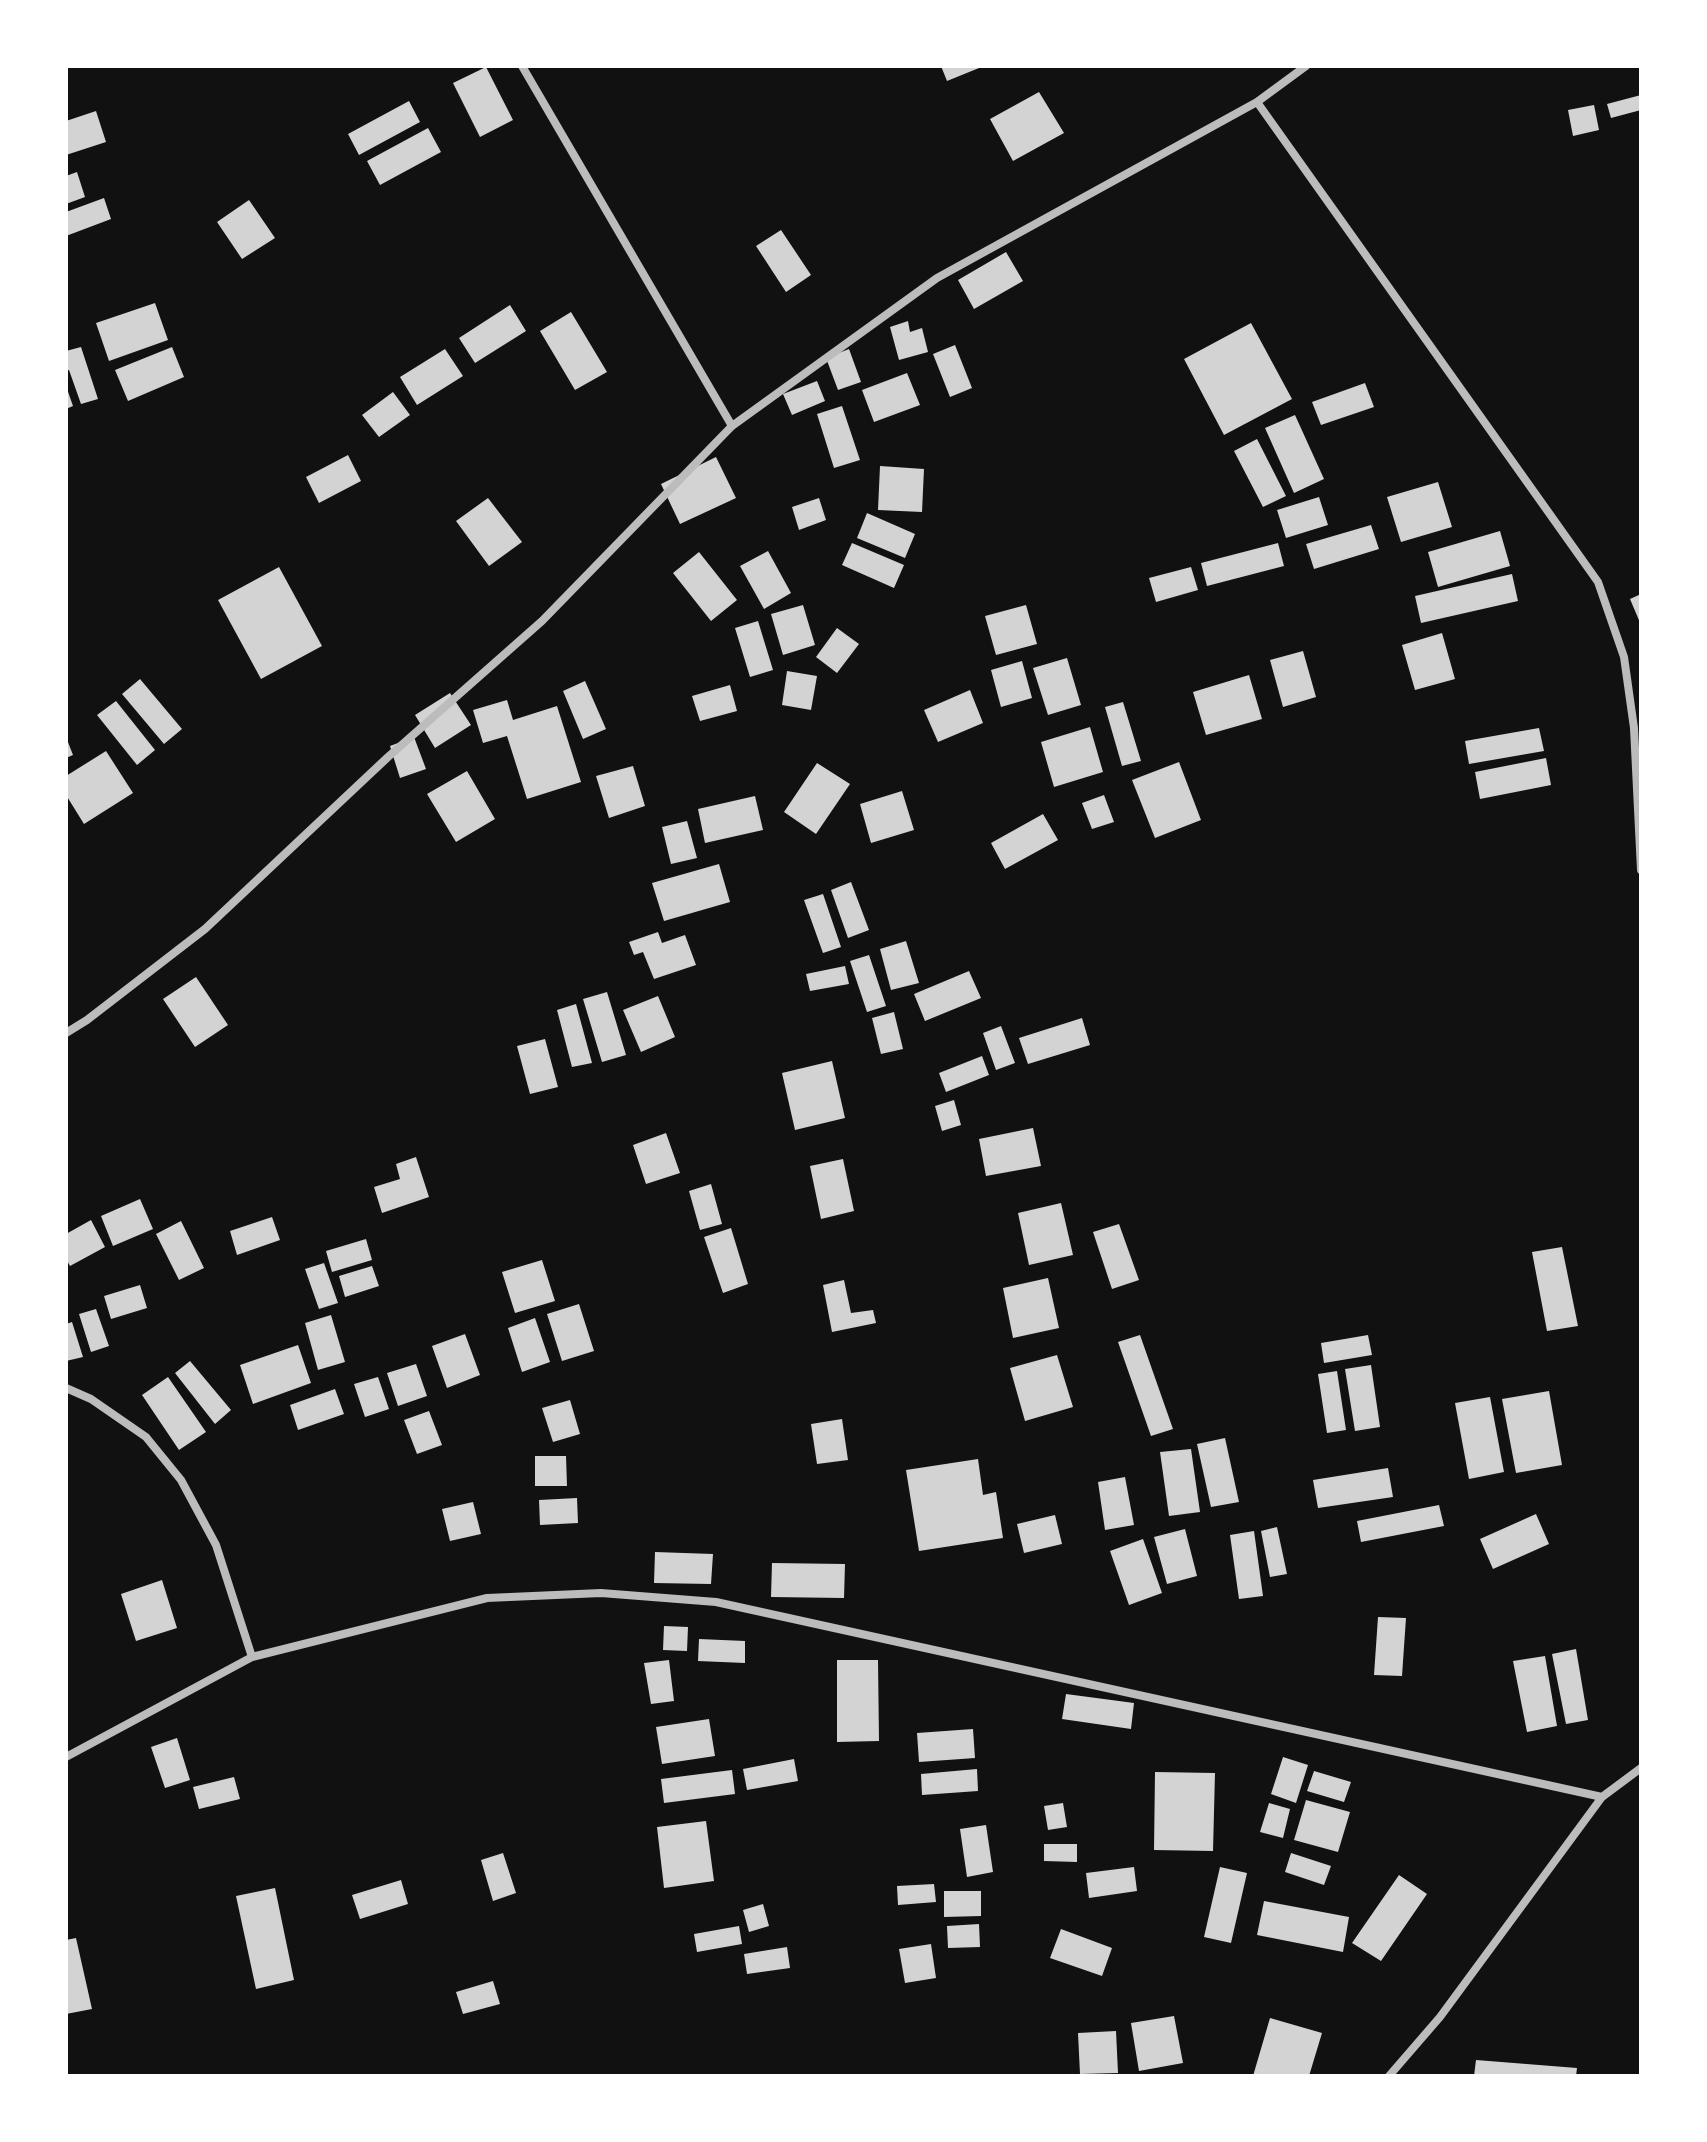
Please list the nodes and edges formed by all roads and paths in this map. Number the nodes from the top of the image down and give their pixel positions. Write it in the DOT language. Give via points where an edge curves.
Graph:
graph roads {
  1 [pos="522,66"];
  2 [pos="1306,66"];
  3 [pos="1257,102"];
  4 [pos="732,426"];
  5 [pos="1641,870"];
  6 [pos="66,1033"];
  7 [pos="66,1388"];
  8 [pos="252,1657"];
  9 [pos="66,1757"];
  10 [pos="1641,1768"];
  11 [pos="1602,1797"];
  12 [pos="1389,2076"];
  1 -- 4 [label="street"];
  2 -- 3 [label="street"];
  3 -- 4 [label="street" via="937,278"];
  3 -- 5 [label="street" via="1598,582 1624,657 1634,728"];
  4 -- 6 [label="street" via="542,621 205,929"];
  7 -- 8 [label="street" via="146,1437 181,1480 216,1545"];
  8 -- 9 [label="street"];
  8 -- 11 [label="street" via="487,1598 601,1593 716,1602"];
  10 -- 11 [label="street"];
  11 -- 12 [label="street" via="1440,2017"];
}
